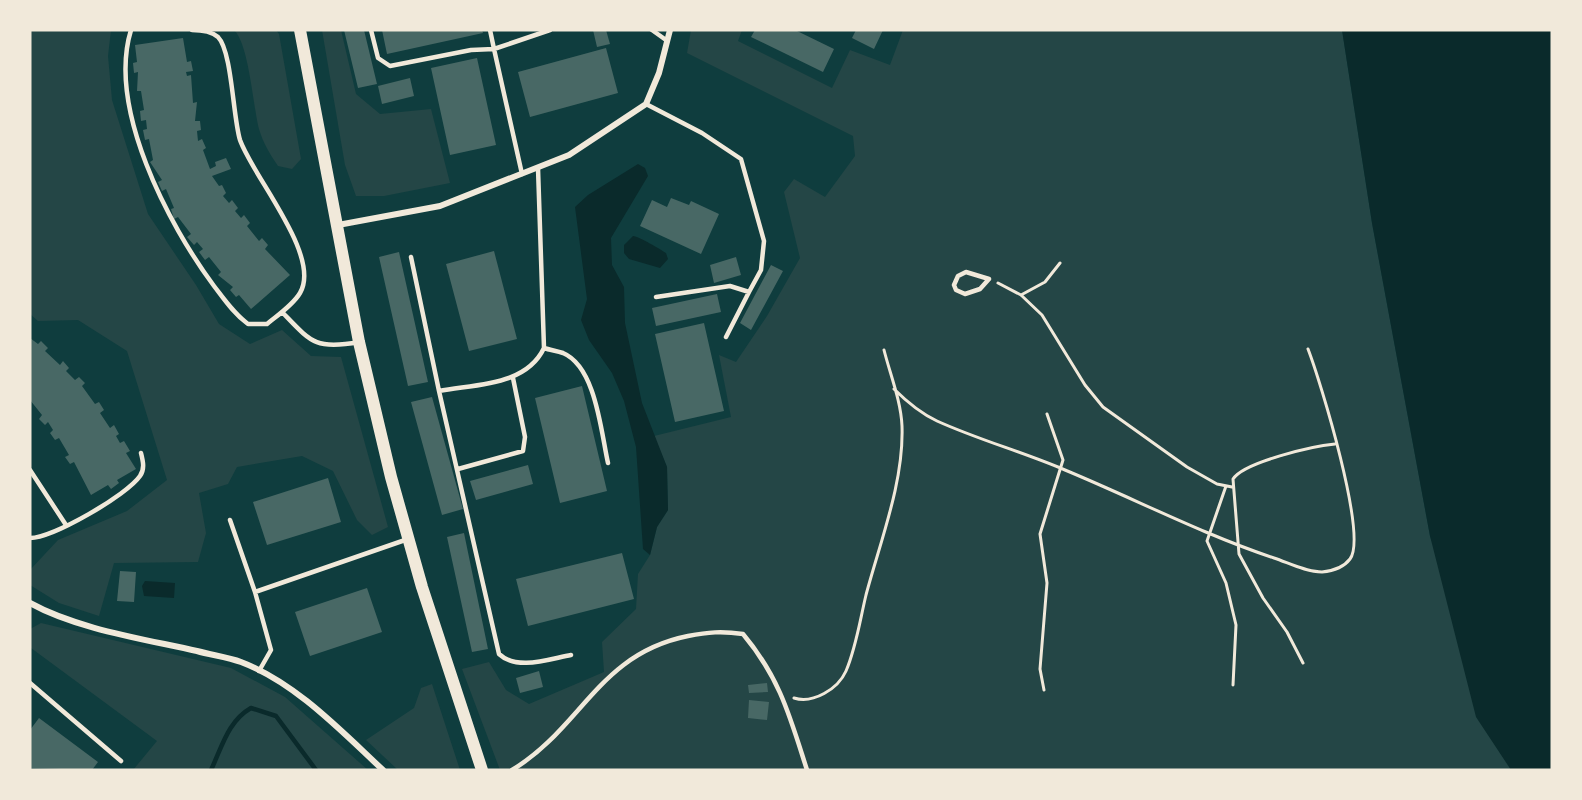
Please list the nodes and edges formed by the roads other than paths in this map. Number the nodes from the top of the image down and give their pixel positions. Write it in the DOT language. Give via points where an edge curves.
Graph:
graph roads {
  1 [pos="131,30"];
  2 [pos="192,30"];
  3 [pos="300,30"];
  4 [pos="371,30"];
  5 [pos="490,30"];
  6 [pos="550,30"];
  7 [pos="652,30"];
  8 [pos="670,30"];
  9 [pos="666,40"];
  10 [pos="494,49"];
  11 [pos="646,104"];
  12 [pos="538,168"];
  13 [pos="522,174"];
  14 [pos="338,225"];
  15 [pos="411,258"];
  16 [pos="989,279"];
  17 [pos="749,292"];
  18 [pos="656,297"];
  19 [pos="282,312"];
  20 [pos="726,338"];
  21 [pos="359,342"];
  22 [pos="544,348"];
  23 [pos="513,378"];
  24 [pos="439,391"];
  25 [pos="141,453"];
  26 [pos="608,463"];
  27 [pos="458,469"];
  28 [pos="30,470"];
  29 [pos="230,520"];
  30 [pos="66,525"];
  31 [pos="30,538"];
  32 [pos="408,539"];
  33 [pos="255,592"];
  34 [pos="30,603"];
  35 [pos="572,655"];
  36 [pos="260,671"];
  37 [pos="30,683"];
  38 [pos="121,761"];
  39 [pos="383,770"];
  40 [pos="482,770"];
  41 [pos="512,770"];
  42 [pos="807,770"];
  1 -- 19 [label="lane" via="125,63 130,110 155,188 188,251 248,324 267,324"];
  2 -- 19 [label="lane" via="211,33 224,46 244,153 284,217 300,253 304,285"];
  3 -- 14 [label="main road"];
  4 -- 10 [label="lane" via="378,58 390,66"];
  5 -- 10 [label="lane"];
  6 -- 10 [label="lane"];
  7 -- 9 [label="lane"];
  8 -- 9 [label="street"];
  9 -- 11 [label="street" via="659,73"];
  10 -- 13 [label="lane"];
  11 -- 12 [label="street" via="569,155"];
  11 -- 17 [label="lane" via="741,159 764,241 761,270"];
  12 -- 13 [label="street"];
  12 -- 22 [label="lane"];
  13 -- 14 [label="street" via="440,206"];
  14 -- 21 [label="main road"];
  15 -- 24 [label="lane"];
  16 -- 16 [label="lane" via="966,272 958,276 954,287 970,294"];
  17 -- 18 [label="lane" via="730,286"];
  17 -- 20 [label="lane"];
  19 -- 21 [label="lane" via="322,346"];
  21 -- 32 [label="main road"];
  22 -- 23 [label="lane" via="537,362"];
  22 -- 26 [label="lane" via="563,353 586,376"];
  23 -- 24 [label="lane"];
  23 -- 27 [label="lane" via="525,437 523,452"];
  24 -- 27 [label="lane"];
  25 -- 30 [label="lane" via="142,474 125,492"];
  27 -- 35 [label="lane" via="499,654 507,662 517,663"];
  28 -- 30 [label="lane"];
  29 -- 33 [label="lane"];
  30 -- 31 [label="lane"];
  32 -- 33 [label="lane"];
  32 -- 40 [label="main road"];
  33 -- 36 [label="lane" via="271,650"];
  34 -- 36 [label="street" via="85,623 241,662"];
  36 -- 39 [label="street" via="303,700"];
  37 -- 38 [label="lane"];
  41 -- 42 [label="lane" via="537,755 613,671 647,648 718,630 743,634 760,654 783,695"];
}
